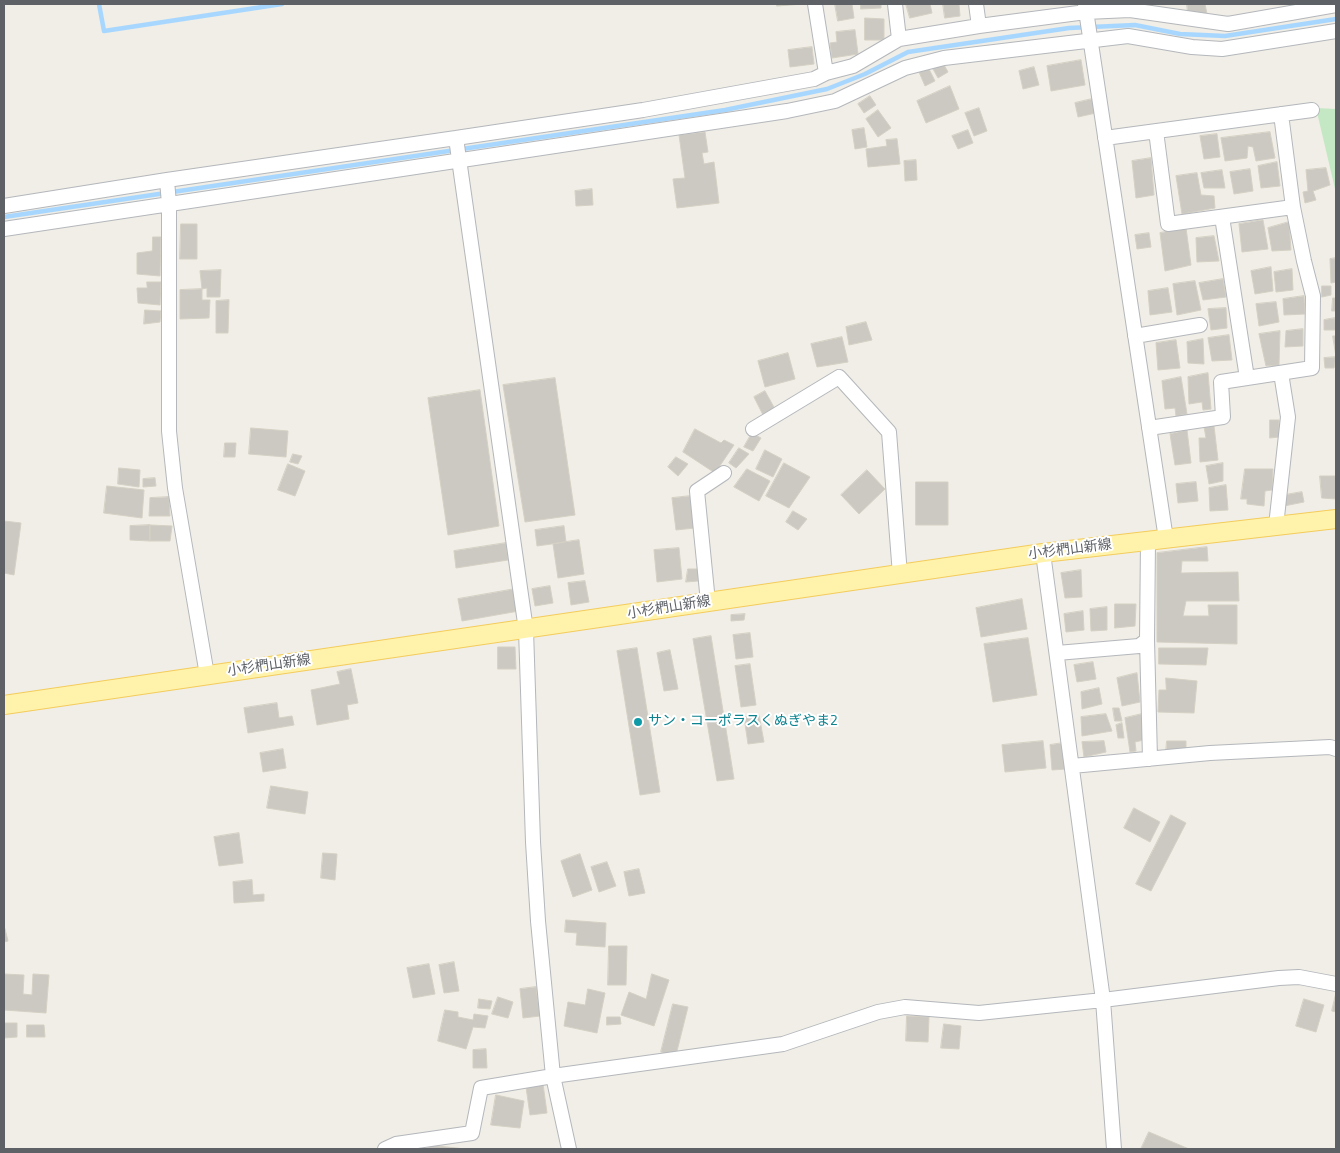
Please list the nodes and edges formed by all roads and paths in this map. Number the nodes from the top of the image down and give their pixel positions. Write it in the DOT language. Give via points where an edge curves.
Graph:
graph roads {
  1 [pos="815,4"];
  2 [pos="895,4"];
  3 [pos="976,4"];
  4 [pos="1336,5"];
  5 [pos="1085,8"];
  6 [pos="1169,10"];
  7 [pos="1266,11"];
  8 [pos="979,26"];
  9 [pos="1336,31"];
  10 [pos="899,39"];
  11 [pos="1090,40"];
  12 [pos="826,73"];
  13 [pos="1312,110"];
  14 [pos="1281,114"];
  15 [pos="1156,131"];
  16 [pos="456,138"];
  17 [pos="1105,138"];
  18 [pos="458,161"];
  19 [pos="167,180"];
  20 [pos="169,204"];
  21 [pos="4,206"];
  22 [pos="1293,207"];
  23 [pos="1222,217"];
  24 [pos="4,230"];
  25 [pos="1200,325"];
  26 [pos="1135,336"];
  27 [pos="1281,373"];
  28 [pos="1247,378"];
  29 [pos="1149,428"];
  30 [pos="753,429"];
  31 [pos="724,473"];
  32 [pos="1336,519"];
  33 [pos="1276,526"];
  34 [pos="1166,539"];
  35 [pos="1148,541"];
  36 [pos="1043,553"];
  37 [pos="900,575"];
  38 [pos="708,602"];
  39 [pos="526,630"];
  40 [pos="1147,640"];
  41 [pos="1057,653"];
  42 [pos="206,675"];
  43 [pos="4,705"];
  44 [pos="1336,749"];
  45 [pos="1150,759"];
  46 [pos="1072,766"];
  47 [pos="1336,984"];
  48 [pos="1103,1000"];
  49 [pos="553,1076"];
  50 [pos="385,1149"];
  51 [pos="569,1149"];
  52 [pos="1114,1149"];
  1 -- 12 [label="street"];
  2 -- 10 [label="street"];
  3 -- 8 [label="street"];
  4 -- 7 [label="street"];
  5 -- 6 [label="street"];
  5 -- 8 [label="street"];
  5 -- 11 [label="street"];
  6 -- 7 [label="street" via="1228,24"];
  8 -- 10 [label="street"];
  9 -- 11 [label="street" via="1222,49 1128,36"];
  10 -- 12 [label="street" via="853,66"];
  11 -- 17 [label="street"];
  11 -- 18 [label="street" via="944,58 905,68 835,101 787,112"];
  12 -- 16 [label="street" via="814,79 643,110"];
  13 -- 14 [label="street"];
  14 -- 15 [label="street"];
  14 -- 22 [label="street"];
  15 -- 17 [label="street"];
  15 -- 23 [label="street" via="1168,224"];
  16 -- 18 [label="street"];
  16 -- 19 [label="street"];
  17 -- 26 [label="street"];
  18 -- 20 [label="street"];
  18 -- 39 [label="street"];
  19 -- 20 [label="street"];
  19 -- 21 [label="street"];
  20 -- 24 [label="street"];
  20 -- 42 [label="street" via="169,431 174,488"];
  22 -- 23 [label="street"];
  22 -- 27 [label="street" via="1313,296 1312,368"];
  23 -- 28 [label="street"];
  25 -- 26 [label="street"];
  26 -- 29 [label="street"];
  27 -- 28 [label="street"];
  27 -- 33 [label="street" via="1288,417"];
  28 -- 29 [label="street" via="1221,382 1223,417"];
  29 -- 34 [label="street"];
  30 -- 37 [label="street" via="839,377 889,432"];
  31 -- 38 [label="street" via="697,491"];
  32 -- 33 [label="main road, 小杉椚山新線"];
  33 -- 34 [label="main road, 小杉椚山新線"];
  34 -- 35 [label="main road, 小杉椚山新線"];
  35 -- 36 [label="main road, 小杉椚山新線"];
  35 -- 40 [label="street"];
  36 -- 37 [label="main road, 小杉椚山新線"];
  36 -- 41 [label="street"];
  37 -- 38 [label="main road, 小杉椚山新線"];
  38 -- 39 [label="main road, 小杉椚山新線"];
  39 -- 42 [label="main road, 小杉椚山新線"];
  39 -- 49 [label="street" via="536,897"];
  40 -- 41 [label="street" via="1139,646"];
  40 -- 45 [label="street"];
  41 -- 46 [label="street"];
  42 -- 43 [label="main road, 小杉椚山新線"];
  44 -- 45 [label="street" via="1330,746"];
  45 -- 46 [label="street"];
  46 -- 48 [label="street"];
  47 -- 48 [label="street" via="1299,977 1279,978"];
  48 -- 49 [label="street" via="978,1013 904,1007 878,1012 783,1044"];
  48 -- 52 [label="street"];
  49 -- 50 [label="street" via="481,1088 472,1133 396,1144"];
  49 -- 51 [label="street"];
}
